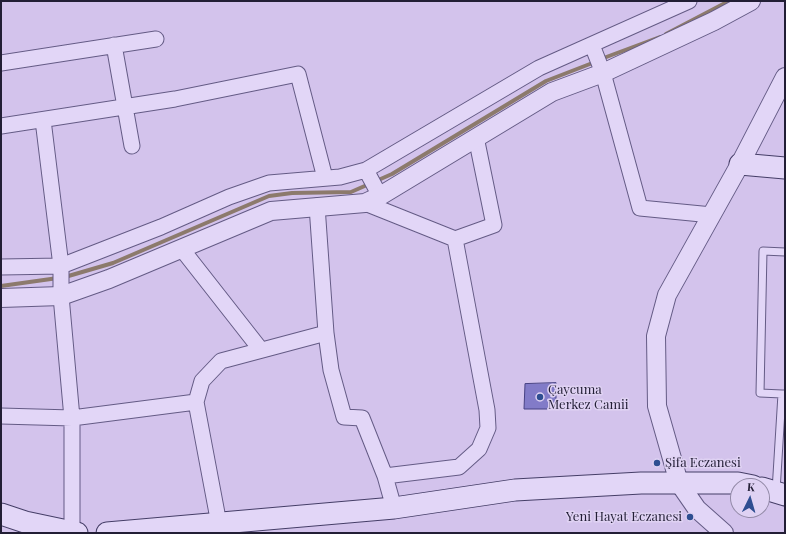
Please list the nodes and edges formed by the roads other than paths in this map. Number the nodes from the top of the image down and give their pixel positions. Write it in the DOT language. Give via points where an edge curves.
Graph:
graph roads {
  1 [pos="689,1"];
  2 [pos="751,1"];
  3 [pos="156,39"];
  4 [pos="114,45"];
  5 [pos="593,48"];
  6 [pos="1,63"];
  7 [pos="602,70"];
  8 [pos="785,77"];
  9 [pos="125,106"];
  10 [pos="43,120"];
  11 [pos="1,126"];
  12 [pos="476,137"];
  13 [pos="132,146"];
  14 [pos="740,164"];
  15 [pos="785,168"];
  16 [pos="325,178"];
  17 [pos="371,187"];
  18 [pos="317,206"];
  19 [pos="712,215"];
  20 [pos="455,239"];
  21 [pos="181,248"];
  22 [pos="785,252"];
  23 [pos="1,267"];
  24 [pos="61,268"];
  25 [pos="61,292"];
  26 [pos="1,298"];
  27 [pos="326,333"];
  28 [pos="261,350"];
  29 [pos="784,394"];
  30 [pos="196,402"];
  31 [pos="1,416"];
  32 [pos="72,418"];
  33 [pos="385,476"];
  34 [pos="679,483"];
  35 [pos="730,483"];
  36 [pos="774,491"];
  37 [pos="394,508"];
  38 [pos="1,514"];
  39 [pos="219,524"];
  40 [pos="74,533"];
  41 [pos="107,533"];
  42 [pos="724,533"];
  1 -- 5 [label="street"];
  2 -- 7 [label="street" via="714,21"];
  3 -- 4 [label="street"];
  4 -- 6 [label="street"];
  4 -- 9 [label="street"];
  5 -- 7 [label="street"];
  5 -- 17 [label="street" via="539,68"];
  7 -- 12 [label="street" via="552,92"];
  7 -- 19 [label="street" via="640,208"];
  8 -- 14 [label="street"];
  9 -- 10 [label="street"];
  9 -- 13 [label="street"];
  9 -- 16 [label="street" via="175,99 298,74"];
  10 -- 11 [label="street"];
  10 -- 24 [label="street"];
  12 -- 17 [label="street"];
  12 -- 20 [label="street" via="494,225"];
  14 -- 15 [label="main road"];
  14 -- 19 [label="street"];
  16 -- 17 [label="street" via="340,177"];
  16 -- 24 [label="street" via="262,185"];
  17 -- 18 [label="street"];
  17 -- 20 [label="street"];
  18 -- 21 [label="street" via="271,211"];
  18 -- 27 [label="street"];
  19 -- 34 [label="street" via="667,294 656,336 657,406"];
  20 -- 33 [label="street" via="487,410 488,428 479,448 459,467"];
  21 -- 25 [label="street" via="109,279"];
  21 -- 28 [label="street"];
  22 -- 29 [label="lane" via="763,251 760,393"];
  23 -- 24 [label="street"];
  24 -- 25 [label="street"];
  25 -- 26 [label="street"];
  25 -- 32 [label="street"];
  27 -- 28 [label="street"];
  27 -- 33 [label="street" via="331,370 344,417 362,418"];
  28 -- 30 [label="street" via="221,361 202,381"];
  29 -- 36 [label="lane"];
  30 -- 32 [label="street"];
  30 -- 39 [label="street"];
  31 -- 32 [label="street"];
  32 -- 40 [label="street"];
  33 -- 37 [label="street"];
  34 -- 35 [label="main road"];
  34 -- 37 [label="main road" via="514,490"];
  34 -- 42 [label="street" via="697,509"];
  37 -- 39 [label="main road"];
  38 -- 40 [label="main road"];
  39 -- 41 [label="main road"];
}
